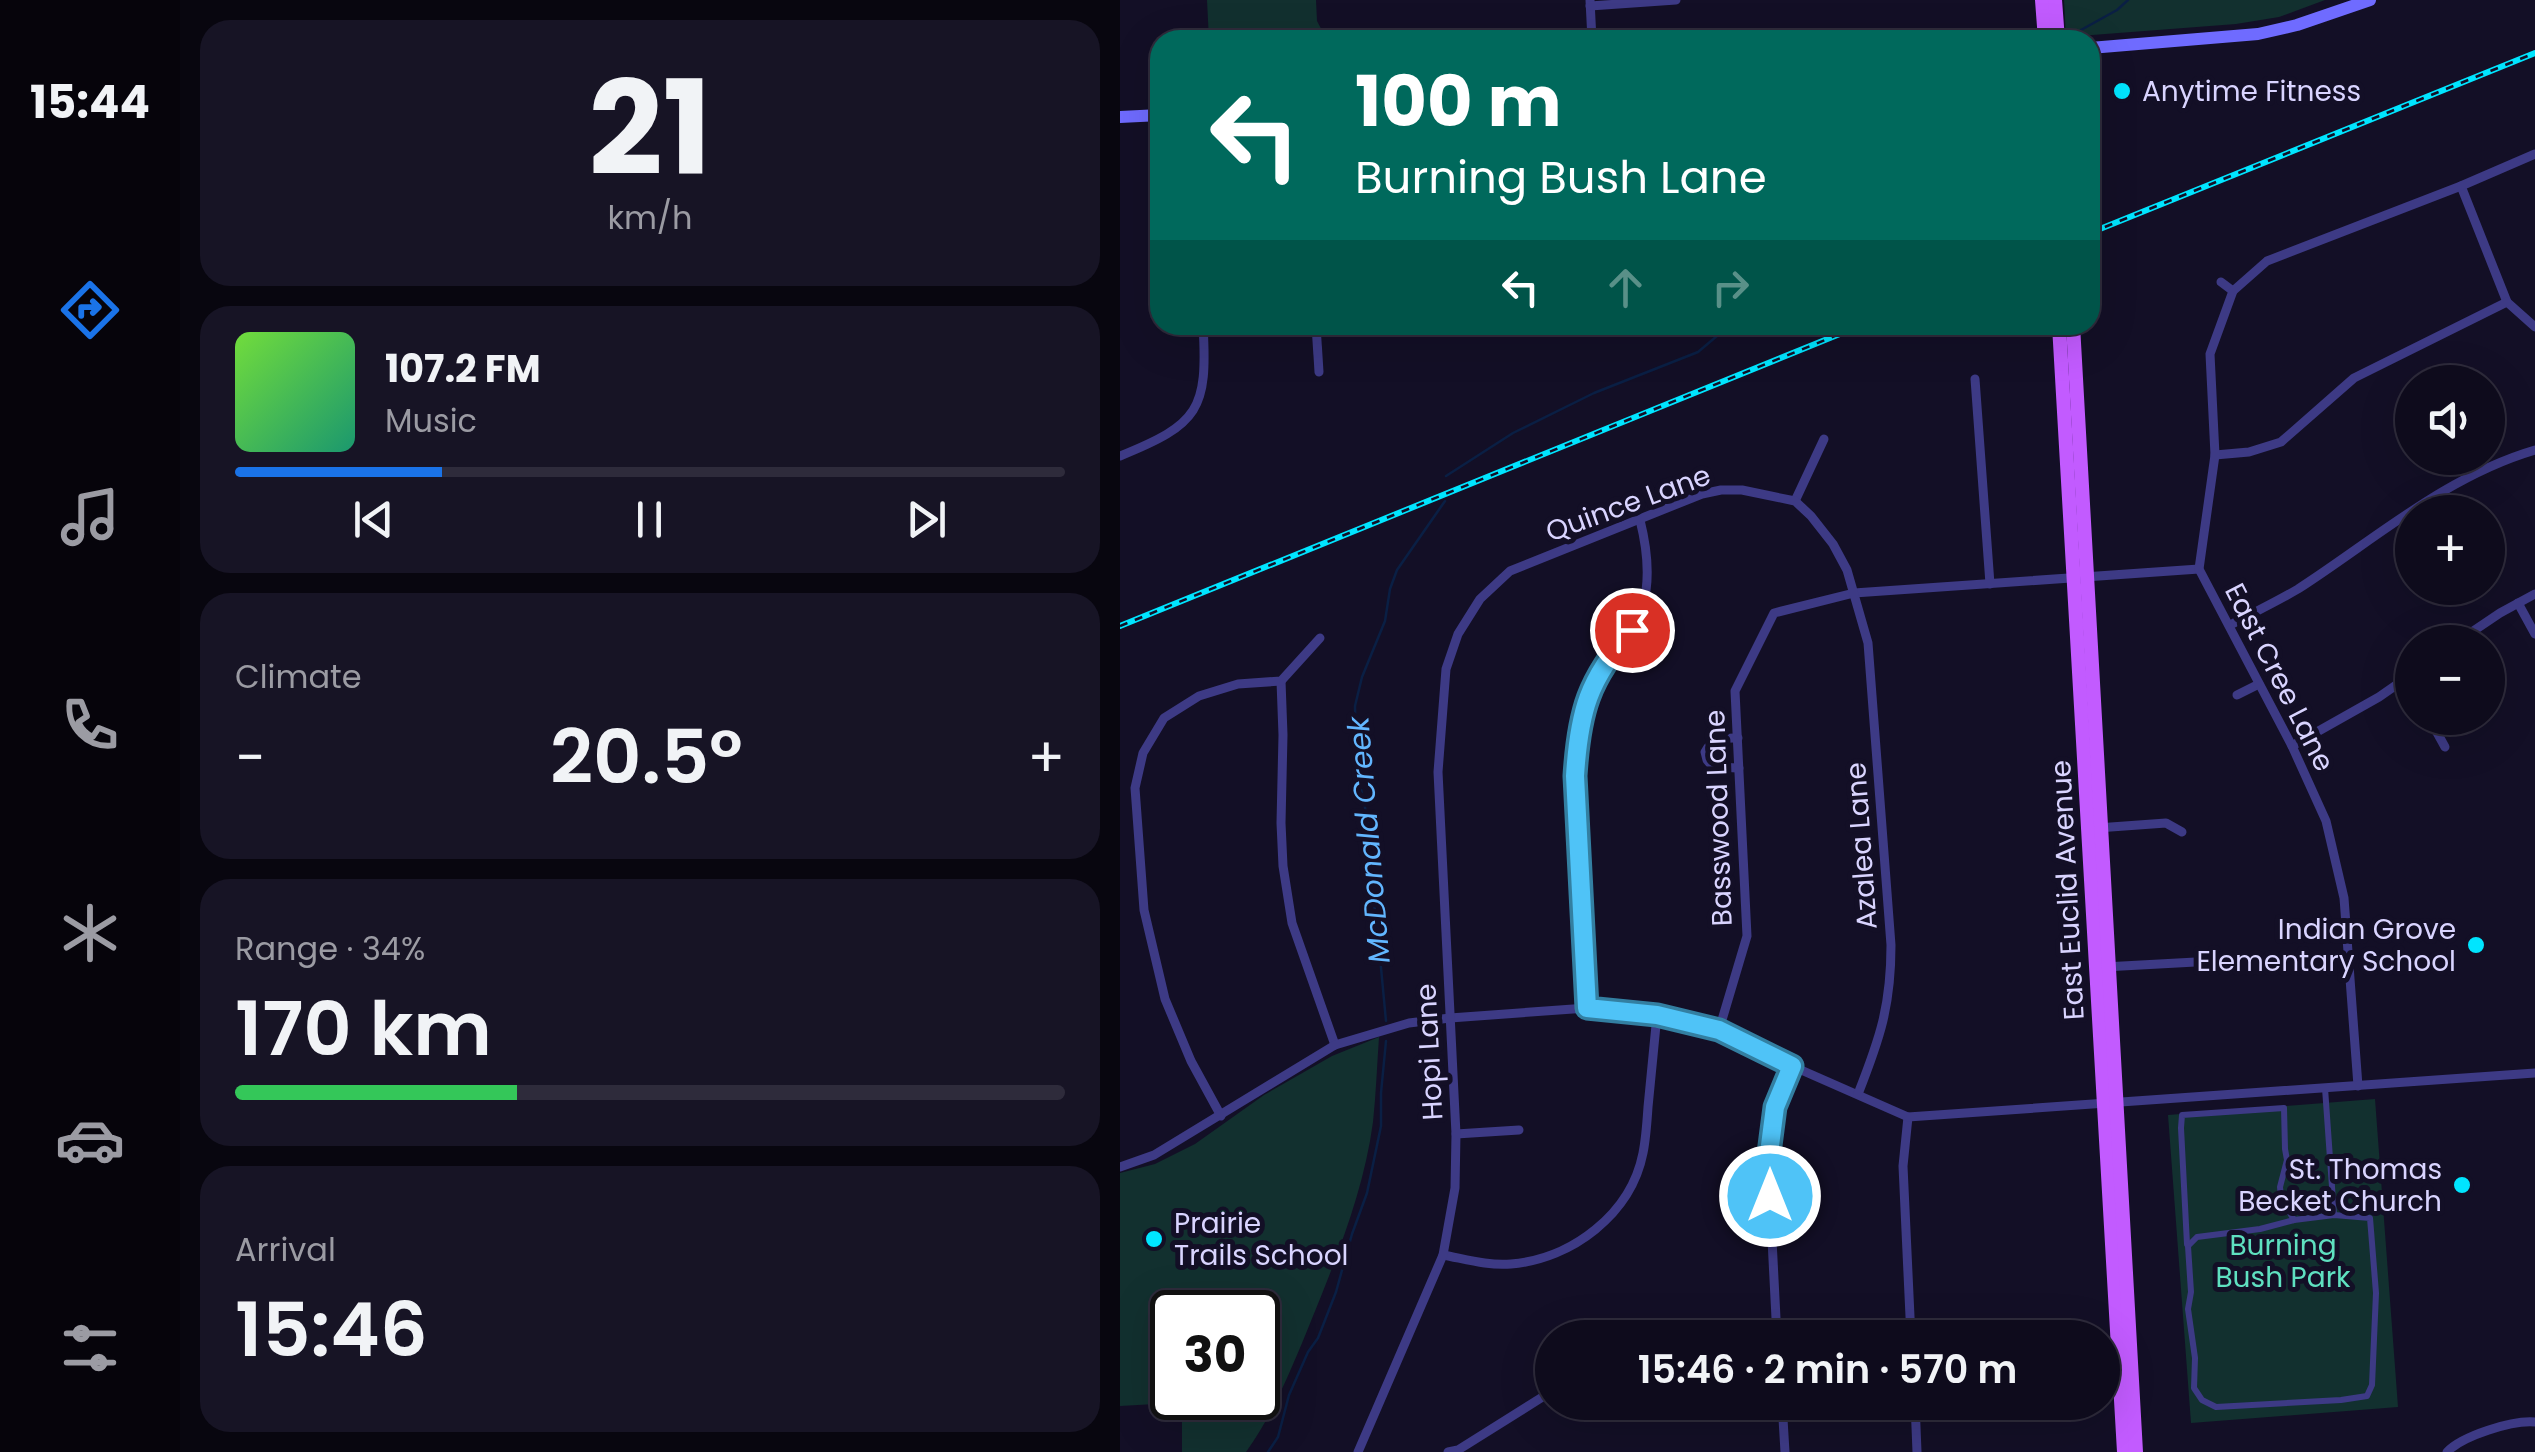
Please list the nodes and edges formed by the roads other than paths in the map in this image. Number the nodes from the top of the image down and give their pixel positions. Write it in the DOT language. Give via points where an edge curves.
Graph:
graph roads {
  1 [pos="1676,0"];
  2 [pos="2042,0"];
  3 [pos="2055,0"];
  4 [pos="2370,0"];
  5 [pos="1590,3"];
  6 [pos="1591,30"];
  7 [pos="2044,30"];
  8 [pos="2057,30"];
  9 [pos="2100,47"];
  10 [pos="1150,115"];
  11 [pos="1120,118"];
  12 [pos="2535,154"];
  13 [pos="2460,186"];
  14 [pos="2221,282"];
  15 [pos="2233,291"];
  16 [pos="2507,302"];
  17 [pos="2535,327"];
  18 [pos="1203,335"];
  19 [pos="1317,335"];
  20 [pos="2060,335"];
  21 [pos="2074,335"];
  22 [pos="1319,372"];
  23 [pos="1975,380"];
  24 [pos="1824,439"];
  25 [pos="2535,450"];
  26 [pos="2215,455"];
  27 [pos="1120,456"];
  28 [pos="1795,501"];
  29 [pos="1640,520"];
  30 [pos="2199,569"];
  31 [pos="2080,578"];
  32 [pos="1990,584"];
  33 [pos="1854,592"];
  34 [pos="2535,594"];
  35 [pos="2518,604"];
  36 [pos="2230,625"];
  37 [pos="2484,625"];
  38 [pos="1458,634"];
  39 [pos="2535,634"];
  40 [pos="1320,638"];
  41 [pos="1281,681"];
  42 [pos="2260,684"];
  43 [pos="2395,688"];
  44 [pos="2237,695"];
  45 [pos="2438,735"];
  46 [pos="1738,738"];
  47 [pos="2292,746"];
  48 [pos="2445,747"];
  49 [pos="1739,768"];
  50 [pos="2095,828"];
  51 [pos="2182,832"];
  52 [pos="2214,961"];
  53 [pos="2102,967"];
  54 [pos="1587,1008"];
  55 [pos="1657,1015"];
  56 [pos="1450,1018"];
  57 [pos="1719,1030"];
  58 [pos="1336,1045"];
  59 [pos="1792,1066"];
  60 [pos="2535,1073"];
  61 [pos="2358,1086"];
  62 [pos="2325,1088"];
  63 [pos="1858,1094"];
  64 [pos="2110,1103"];
  65 [pos="1221,1116"];
  66 [pos="1908,1118"];
  67 [pos="1519,1130"];
  68 [pos="1456,1134"];
  69 [pos="1120,1167"];
  70 [pos="2334,1215"];
  71 [pos="2294,1220"];
  72 [pos="2188,1246"];
  73 [pos="1442,1255"];
  74 [pos="1776,1320"];
  75 [pos="1911,1320"];
  76 [pos="1535,1402"];
  77 [pos="1783,1420"];
  78 [pos="1915,1420"];
  79 [pos="2535,1422"];
  80 [pos="1358,1452"];
  81 [pos="1448,1452"];
  82 [pos="1785,1452"];
  83 [pos="1917,1452"];
  84 [pos="2124,1452"];
  85 [pos="2136,1452"];
  86 [pos="2447,1452"];
  1 -- 5 [label="street"];
  2 -- 7 [label="main road"];
  3 -- 8 [label="main road"];
  4 -- 9 [label="main road" via="2258,34"];
  5 -- 6 [label="street"];
  10 -- 11 [label="main road"];
  12 -- 13 [label="street"];
  13 -- 15 [label="street" via="2267,261"];
  13 -- 16 [label="street"];
  14 -- 15 [label="street"];
  15 -- 26 [label="street, East Cree Lane" via="2210,354"];
  16 -- 17 [label="street"];
  16 -- 26 [label="street" via="2354,378 2281,442"];
  18 -- 27 [label="street" via="1199,414"];
  19 -- 22 [label="street"];
  20 -- 31 [label="main road, East Euclid Avenue"];
  21 -- 31 [label="main road, East Euclid Avenue"];
  23 -- 32 [label="street"];
  24 -- 28 [label="street"];
  25 -- 36 [label="street" via="2466,479"];
  26 -- 30 [label="street, East Cree Lane"];
  28 -- 29 [label="street, Quince Lane" via="1721,490"];
  28 -- 33 [label="street" via="1833,544"];
  29 -- 38 [label="street, Quince Lane" via="1510,570"];
  29 -- 54 [label="street" via="1648,550 1642,609 1593,682 1577,740"];
  30 -- 31 [label="street, Basswood Lane"];
  30 -- 36 [label="street, East Cree Lane"];
  31 -- 32 [label="street, Basswood Lane"];
  31 -- 50 [label="main road, East Euclid Avenue"];
  32 -- 33 [label="street, Basswood Lane"];
  33 -- 46 [label="street, Basswood Lane" via="1774,613 1736,691"];
  33 -- 63 [label="street, Azalea Lane" via="1868,643 1891,945 1887,1011"];
  34 -- 35 [label="street"];
  35 -- 37 [label="street"];
  35 -- 39 [label="street"];
  36 -- 42 [label="street, East Cree Lane"];
  38 -- 56 [label="street, Hopi Lane" via="1446,669 1438,772"];
  40 -- 41 [label="street"];
  41 -- 58 [label="street" via="1283,866 1292,922"];
  41 -- 65 [label="street" via="1199,696 1164,718 1143,753 1135,788 1144,910 1165,999"];
  42 -- 44 [label="street"];
  42 -- 47 [label="street, East Cree Lane"];
  43 -- 47 [label="street"];
  45 -- 48 [label="street"];
  46 -- 49 [label="street, Basswood Lane"];
  46 -- 49 [label="street" via="1716,738 1705,752 1713,767"];
  47 -- 61 [label="street, East Cree Lane" via="2326,821 2342,885"];
  49 -- 57 [label="street, Basswood Lane" via="1747,936"];
  50 -- 51 [label="street" via="2166,823"];
  50 -- 53 [label="main road, East Euclid Avenue"];
  52 -- 53 [label="street"];
  53 -- 64 [label="main road, East Euclid Avenue"];
  54 -- 55 [label="street"];
  54 -- 56 [label="street"];
  55 -- 57 [label="street"];
  55 -- 73 [label="street" via="1643,1154 1617,1208 1597,1229 1542,1258 1486,1264"];
  56 -- 58 [label="street"];
  56 -- 68 [label="street, Hopi Lane"];
  57 -- 59 [label="street"];
  58 -- 65 [label="street"];
  59 -- 63 [label="street"];
  59 -- 74 [label="street" via="1775,1107 1768,1161"];
  60 -- 61 [label="street"];
  61 -- 62 [label="street"];
  62 -- 64 [label="street"];
  62 -- 70 [label="street"];
  63 -- 66 [label="street"];
  64 -- 66 [label="street"];
  64 -- 84 [label="main road, East Euclid Avenue"];
  64 -- 85 [label="main road, East Euclid Avenue"];
  65 -- 69 [label="street"];
  66 -- 75 [label="street"];
  67 -- 68 [label="street"];
  68 -- 73 [label="street, Hopi Lane"];
  70 -- 71 [label="street"];
  70 -- 72 [label="street" via="2370,1218 2376,1293 2367,1396 2216,1407 2202,1400 2194,1388"];
  71 -- 72 [label="street" via="2197,1237"];
  71 -- 72 [label="street" via="2280,1187 2288,1160 2284,1108 2182,1114"];
  73 -- 80 [label="street, Hopi Lane"];
  76 -- 81 [label="street"];
  77 -- 82 [label="street"];
  78 -- 83 [label="street"];
  79 -- 86 [label="street" via="2481,1433"];
}
